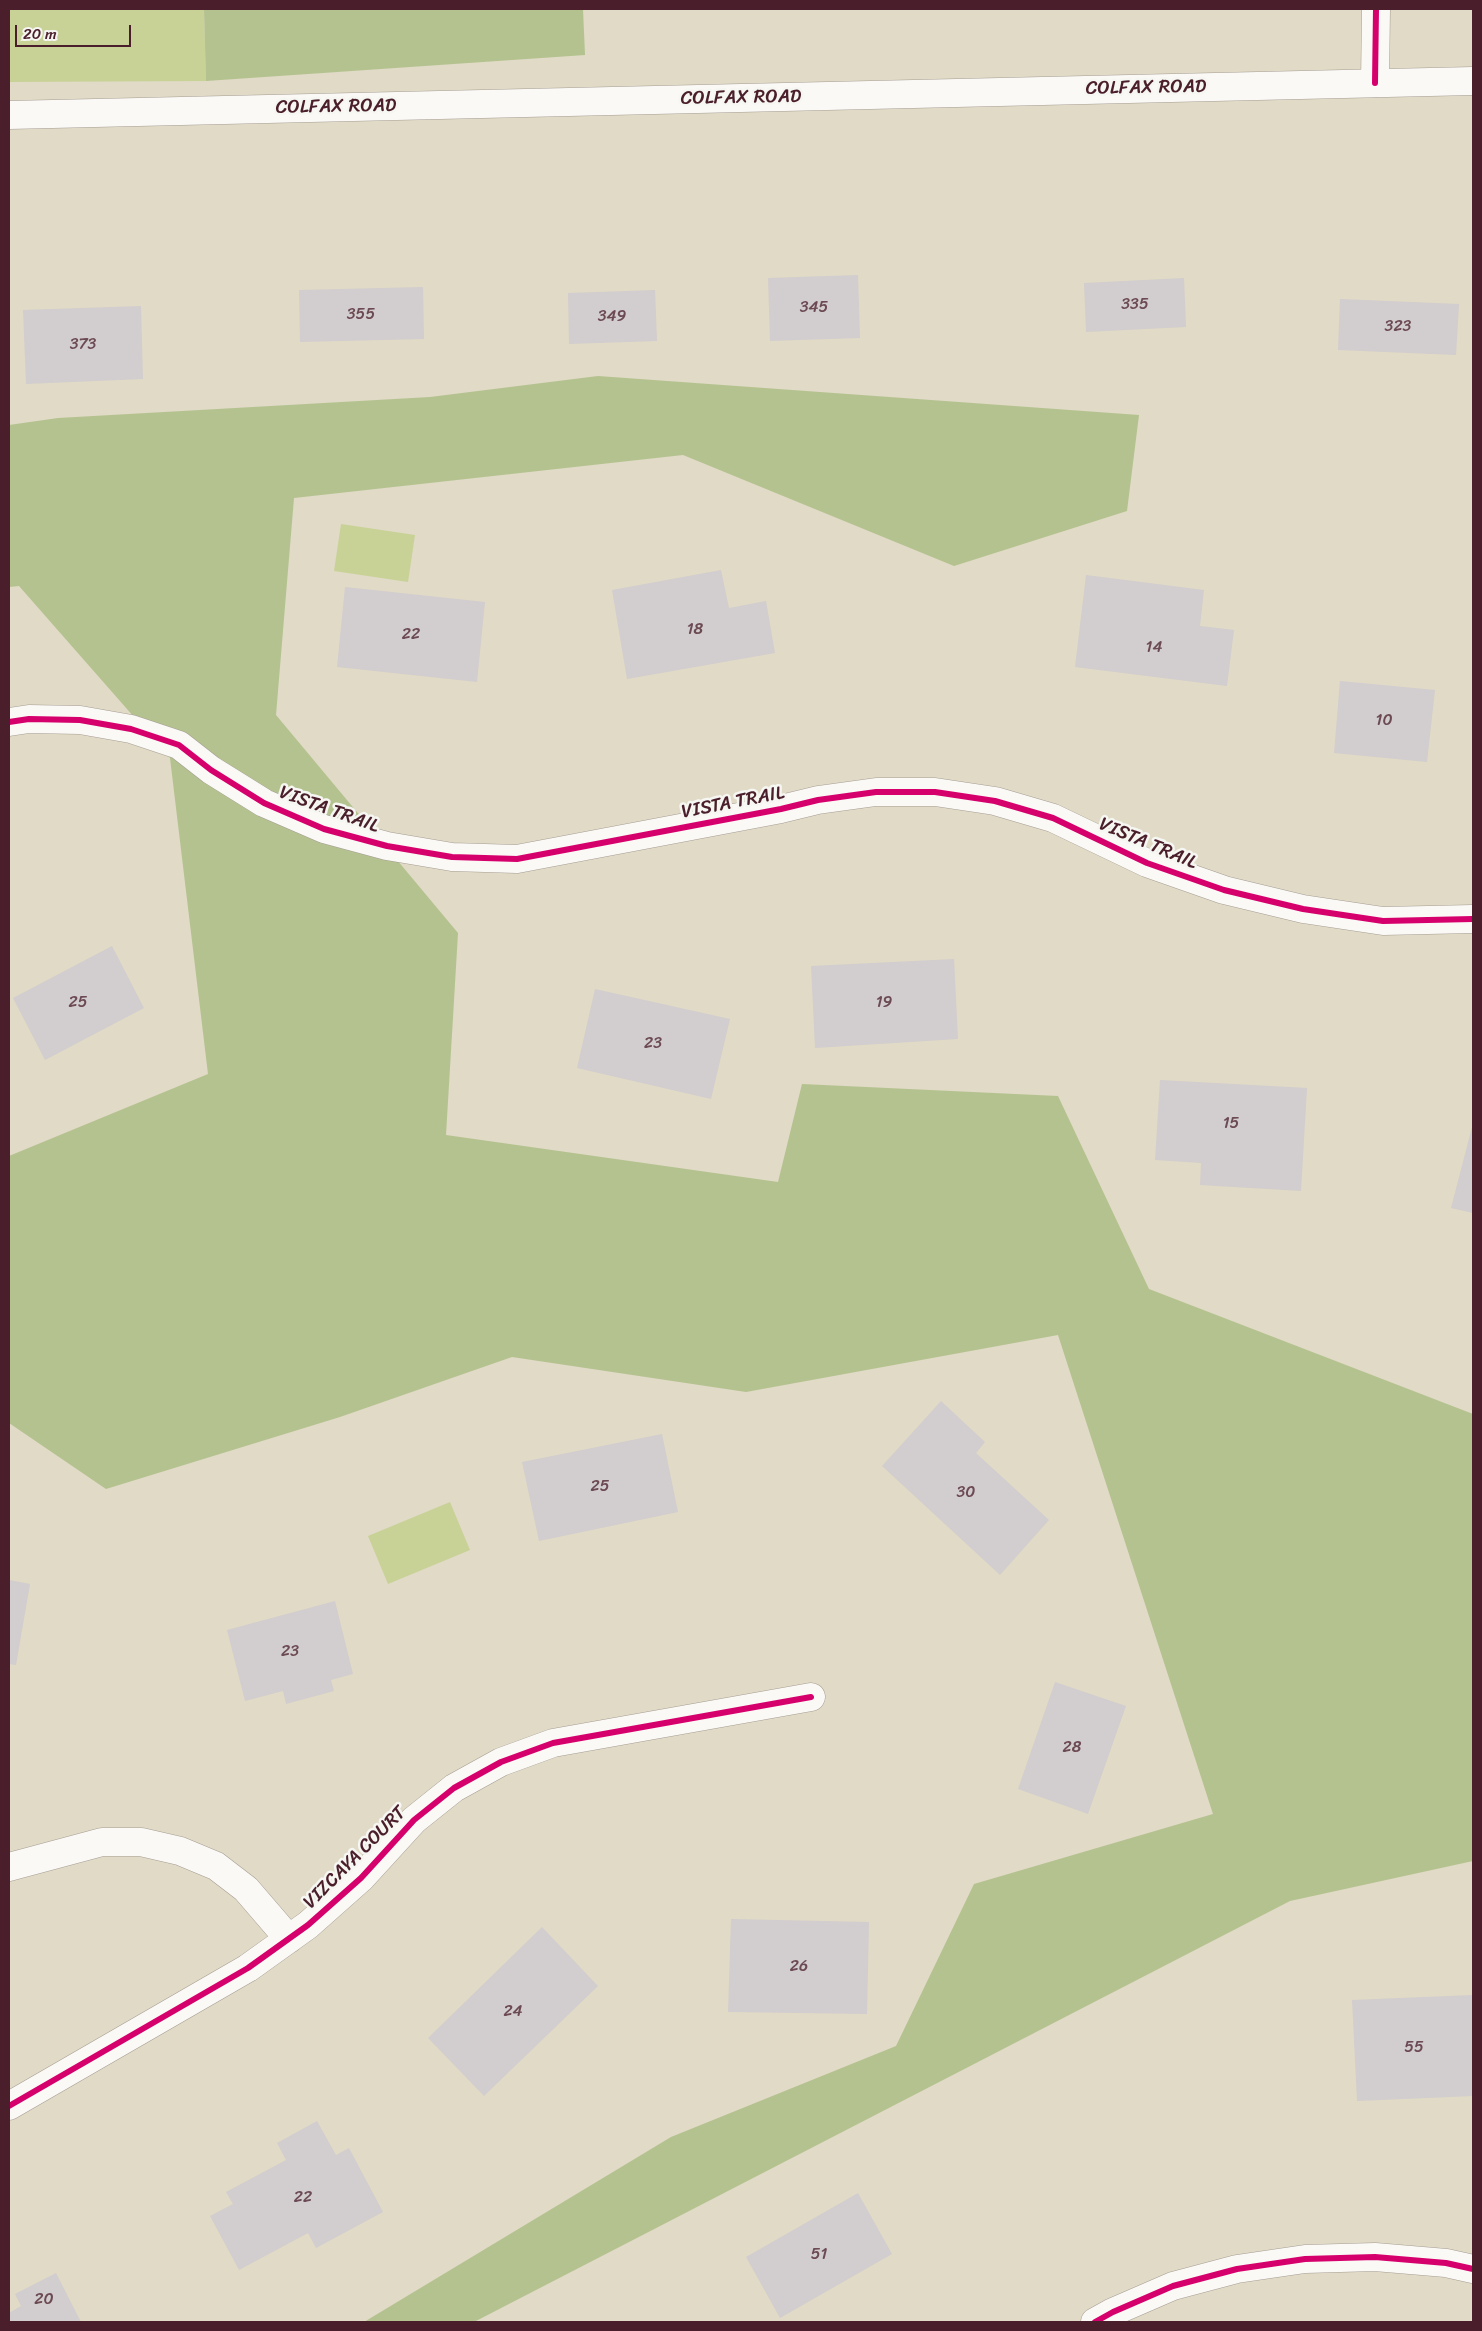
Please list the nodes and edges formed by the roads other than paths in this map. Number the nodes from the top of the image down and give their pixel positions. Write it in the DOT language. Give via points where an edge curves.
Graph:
graph roads {
  1 [pos="1376,9"];
  2 [pos="1473,81"];
  3 [pos="1375,83"];
  4 [pos="9,114"];
  5 [pos="9,722"];
  6 [pos="1473,919"];
  7 [pos="811,1697"];
  8 [pos="9,1867"];
  9 [pos="289,1939"];
  10 [pos="9,2106"];
  11 [pos="1473,2269"];
  12 [pos="1095,2322"];
  1 -- 3 [label="street"];
  2 -- 3 [label="street, COLFAX ROAD"];
  3 -- 4 [label="street, COLFAX ROAD"];
  5 -- 6 [label="street, VISTA TRAIL" via="28,718 80,720 131,729 179,745 211,770 264,803 324,828 387,846 452,857 517,859 818,800 876,792 935,792 995,801 1053,818 1147,863 1224,890 1303,909 1383,921"];
  7 -- 9 [label="street, VIZCAYA COURT" via="553,1743 501,1762 454,1788 414,1820 361,1878"];
  8 -- 9 [label="street" via="102,1842 141,1842 180,1851 216,1866 246,1888"];
  9 -- 10 [label="street, VIZCAYA COURT" via="248,1968"];
  11 -- 12 [label="street" via="1446,2263 1375,2257 1305,2259 1238,2269 1173,2286"];
}
